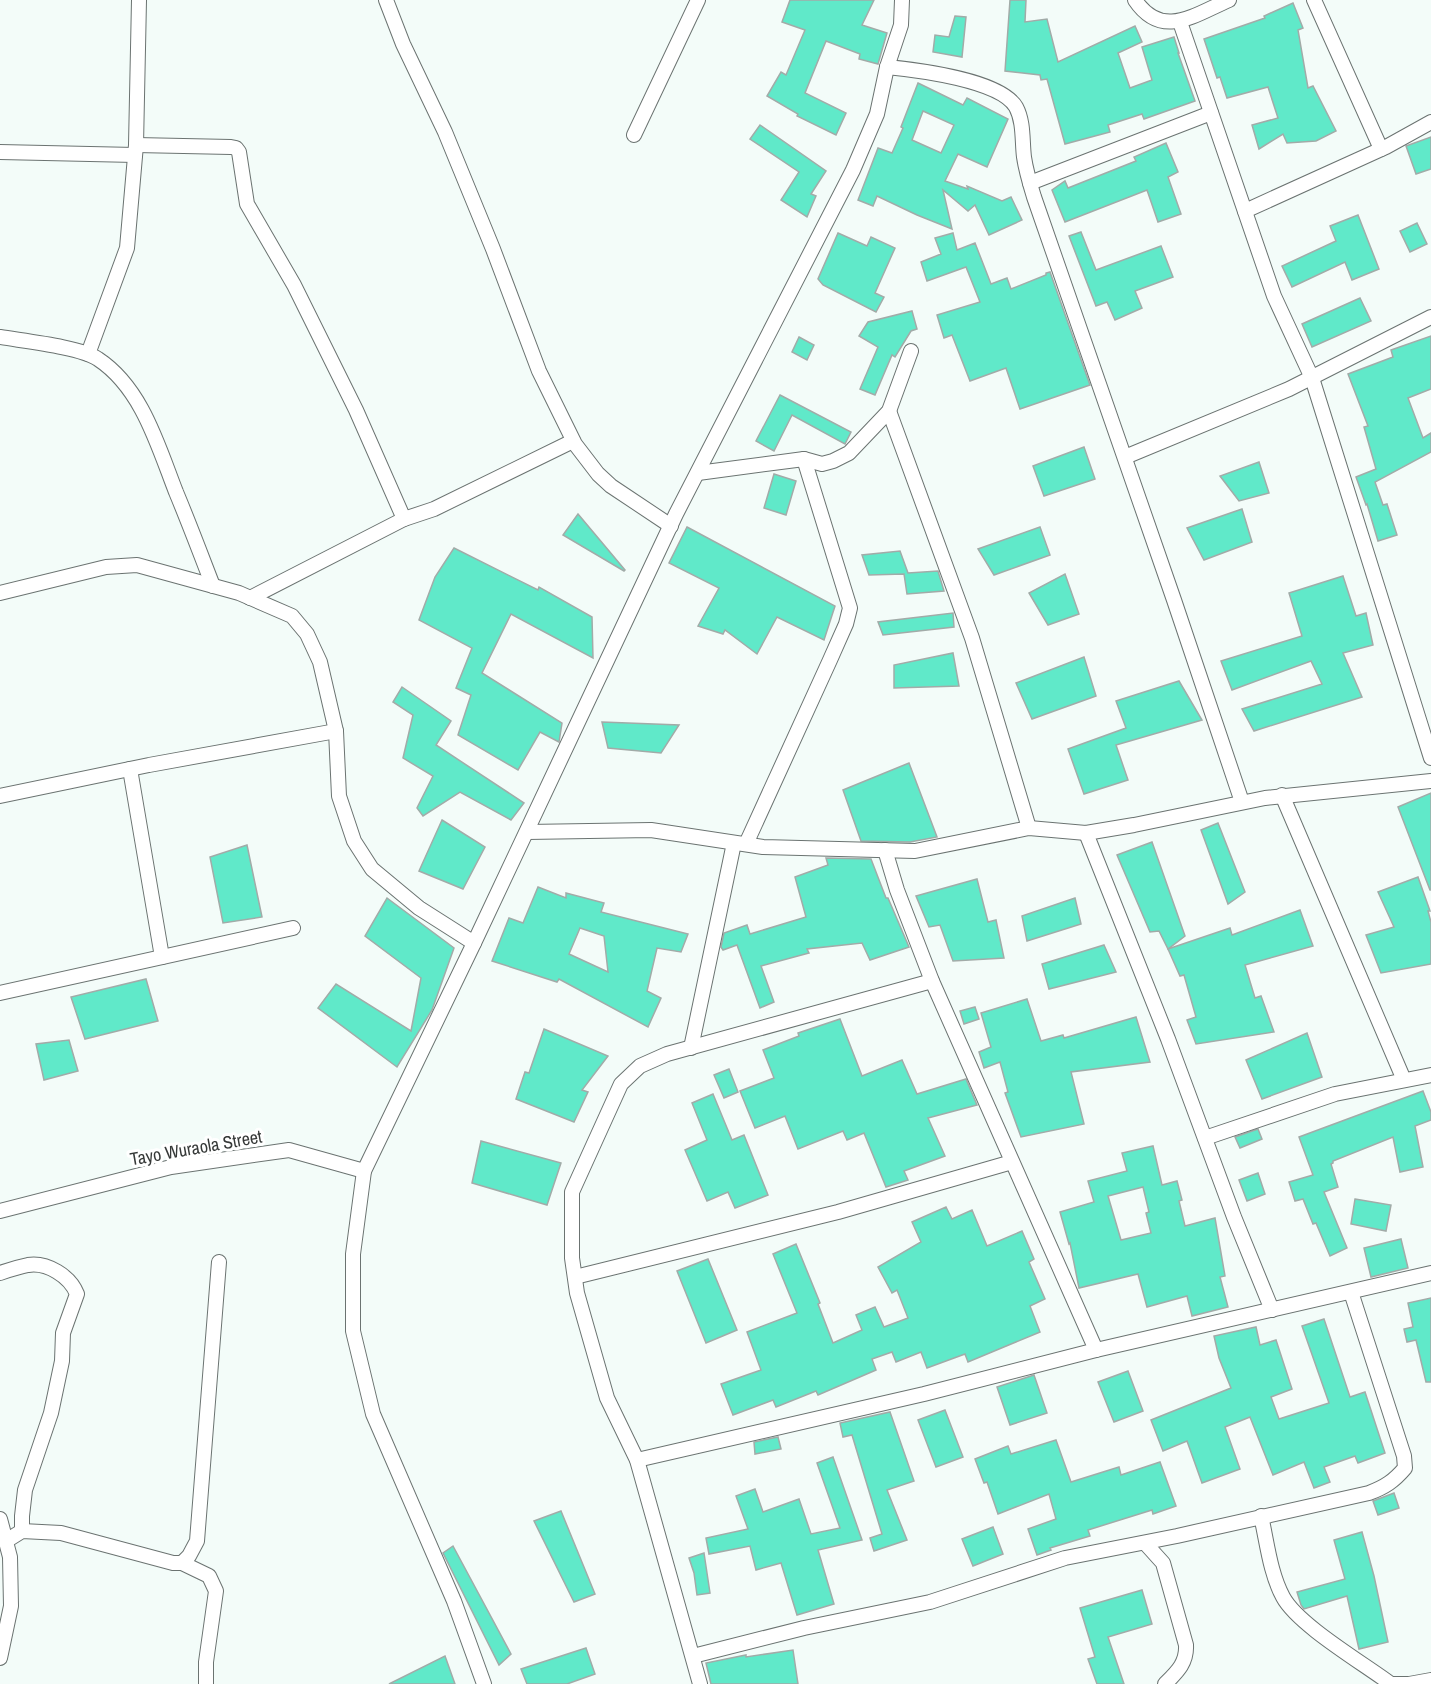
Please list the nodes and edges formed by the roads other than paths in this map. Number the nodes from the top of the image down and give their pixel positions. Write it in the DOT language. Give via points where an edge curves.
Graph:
graph roads {
  1 [pos="139,0"];
  2 [pos="386,0"];
  3 [pos="698,0"];
  4 [pos="902,0"];
  5 [pos="1135,0"];
  6 [pos="1229,0"];
  7 [pos="1314,0"];
  8 [pos="1180,22"];
  9 [pos="887,67"];
  10 [pos="1211,113"];
  11 [pos="1431,122"];
  12 [pos="634,135"];
  13 [pos="1381,148"];
  14 [pos="135,150"];
  15 [pos="0,153"];
  16 [pos="1030,183"];
  17 [pos="1245,211"];
  18 [pos="1431,317"];
  19 [pos="0,337"];
  20 [pos="910,351"];
  21 [pos="88,354"];
  22 [pos="1312,378"];
  23 [pos="889,411"];
  24 [pos="573,441"];
  25 [pos="1125,457"];
  26 [pos="804,459"];
  27 [pos="698,473"];
  28 [pos="404,519"];
  29 [pos="671,526"];
  30 [pos="213,586"];
  31 [pos="0,592"];
  32 [pos="250,598"];
  33 [pos="336,731"];
  34 [pos="1431,758"];
  35 [pos="130,769"];
  36 [pos="1431,781"];
  37 [pos="1282,795"];
  38 [pos="0,796"];
  39 [pos="1242,802"];
  40 [pos="1029,828"];
  41 [pos="526,832"];
  42 [pos="1086,833"];
  43 [pos="740,843"];
  44 [pos="885,850"];
  45 [pos="293,928"];
  46 [pos="474,943"];
  47 [pos="162,957"];
  48 [pos="932,981"];
  49 [pos="0,993"];
  50 [pos="691,1048"];
  51 [pos="1431,1075"];
  52 [pos="1404,1080"];
  53 [pos="1205,1138"];
  54 [pos="1012,1162"];
  55 [pos="364,1171"];
  56 [pos="0,1211"];
  57 [pos="219,1263"];
  58 [pos="0,1273"];
  59 [pos="1431,1273"];
  60 [pos="575,1277"];
  61 [pos="1351,1292"];
  62 [pos="1272,1310"];
  63 [pos="1096,1350"];
  64 [pos="637,1460"];
  65 [pos="1261,1516"];
  66 [pos="0,1519"];
  67 [pos="22,1531"];
  68 [pos="1177,1536"];
  69 [pos="6,1540"];
  70 [pos="1145,1543"];
  71 [pos="182,1563"];
  72 [pos="1163,1563"];
  73 [pos="693,1656"];
  74 [pos="0,1658"];
  75 [pos="1431,1680"];
  76 [pos="206,1684"];
  77 [pos="484,1684"];
  78 [pos="700,1684"];
  79 [pos="1165,1684"];
  1 -- 14 [label="street"];
  2 -- 24 [label="street" via="494,249 539,371"];
  3 -- 12 [label="street"];
  4 -- 9 [label="street" via="901,25"];
  5 -- 8 [label="street" via="1154,20"];
  6 -- 8 [label="street"];
  7 -- 13 [label="street"];
  8 -- 10 [label="street"];
  9 -- 16 [label="street" via="938,73 1009,99 1020,121"];
  9 -- 27 [label="street" via="877,114 852,170"];
  10 -- 16 [label="street"];
  10 -- 17 [label="street"];
  11 -- 13 [label="street"];
  13 -- 17 [label="street"];
  14 -- 15 [label="street"];
  14 -- 21 [label="street" via="127,248"];
  14 -- 28 [label="street" via="231,147 240,152 247,204 294,285"];
  16 -- 25 [label="street"];
  17 -- 22 [label="street" via="1274,296"];
  18 -- 22 [label="street"];
  19 -- 21 [label="street"];
  20 -- 23 [label="street"];
  21 -- 30 [label="street" via="118,376 135,398 154,435"];
  22 -- 25 [label="street"];
  22 -- 34 [label="street"];
  23 -- 26 [label="street" via="849,453 822,464"];
  23 -- 40 [label="street" via="972,638"];
  24 -- 28 [label="street" via="434,509"];
  24 -- 29 [label="street" via="611,486"];
  25 -- 39 [label="street"];
  26 -- 27 [label="street"];
  26 -- 43 [label="street" via="850,608 838,642"];
  27 -- 29 [label="street"];
  28 -- 32 [label="street"];
  29 -- 41 [label="street"];
  30 -- 31 [label="street" via="137,565 106,567"];
  30 -- 32 [label="street"];
  32 -- 33 [label="street" via="292,616 307,634 320,662"];
  33 -- 35 [label="street"];
  33 -- 46 [label="street" via="339,796 354,841 372,869 419,908"];
  35 -- 38 [label="street"];
  35 -- 47 [label="street"];
  36 -- 37 [label="street"];
  37 -- 39 [label="street"];
  37 -- 52 [label="street"];
  39 -- 42 [label="street"];
  40 -- 42 [label="street"];
  40 -- 44 [label="street" via="915,851"];
  41 -- 43 [label="street" via="651,830"];
  41 -- 46 [label="street"];
  42 -- 53 [label="street"];
  43 -- 44 [label="street"];
  43 -- 50 [label="street"];
  44 -- 48 [label="street"];
  45 -- 47 [label="street"];
  46 -- 55 [label="street"];
  47 -- 49 [label="street"];
  48 -- 50 [label="street"];
  48 -- 54 [label="street"];
  50 -- 60 [label="street" via="640,1066 621,1084 572,1192"];
  51 -- 52 [label="street"];
  52 -- 53 [label="street" via="1335,1094"];
  53 -- 62 [label="street"];
  54 -- 60 [label="street" via="838,1212"];
  54 -- 63 [label="street"];
  55 -- 56 [label="street, Tayo Wuraola Street" via="289,1150 171,1167"];
  55 -- 77 [label="street" via="353,1254 353,1331 373,1414 454,1601"];
  57 -- 71 [label="street" via="197,1541"];
  58 -- 67 [label="street" via="41,1265 71,1282 76,1294 63,1333 62,1361 51,1413 26,1490"];
  59 -- 61 [label="street"];
  60 -- 64 [label="street" via="607,1398"];
  61 -- 62 [label="street"];
  61 -- 65 [label="street" via="1405,1468 1385,1487 1369,1493"];
  62 -- 63 [label="street"];
  63 -- 64 [label="street"];
  64 -- 73 [label="street"];
  65 -- 68 [label="street"];
  65 -- 75 [label="street" via="1276,1581 1283,1598 1299,1618 1391,1684"];
  66 -- 69 [label="street"];
  67 -- 69 [label="street"];
  67 -- 71 [label="street" via="61,1533"];
  68 -- 70 [label="street"];
  68 -- 72 [label="street"];
  69 -- 74 [label="street" via="11,1606"];
  70 -- 72 [label="street"];
  70 -- 73 [label="street" via="1065,1558 930,1602"];
  71 -- 76 [label="street" via="209,1576 216,1590"];
  72 -- 79 [label="street" via="1187,1653 1183,1665"];
  73 -- 78 [label="street"];
}
